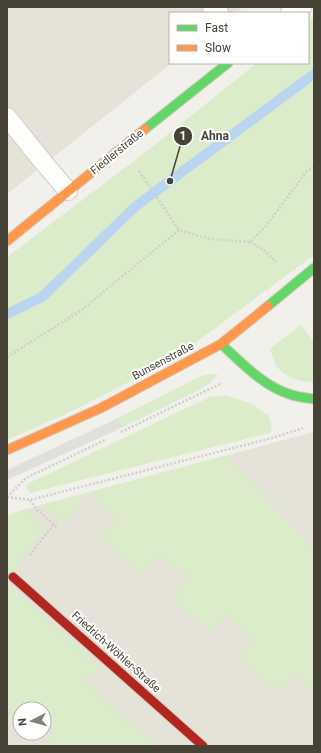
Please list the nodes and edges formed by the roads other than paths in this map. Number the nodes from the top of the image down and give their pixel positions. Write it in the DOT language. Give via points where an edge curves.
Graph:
graph roads {
  1 [pos="227,64"];
  2 [pos="7,117"];
  3 [pos="68,191"];
  4 [pos="7,241"];
  5 [pos="314,268"];
  6 [pos="221,344"];
  7 [pos="314,399"];
  8 [pos="7,450"];
  9 [pos="13,577"];
  10 [pos="203,746"];
  1 -- 3 [label="street, Fiedlerstraße"];
  2 -- 3 [label="lane"];
  3 -- 4 [label="street, Fiedlerstraße"];
  5 -- 6 [label="street, Bunsenstraße"];
  6 -- 7 [label="street" via="280,391"];
  6 -- 8 [label="street, Bunsenstraße" via="101,408"];
  9 -- 10 [label="street, Friedrich-Wöhler-Straße"];
}
